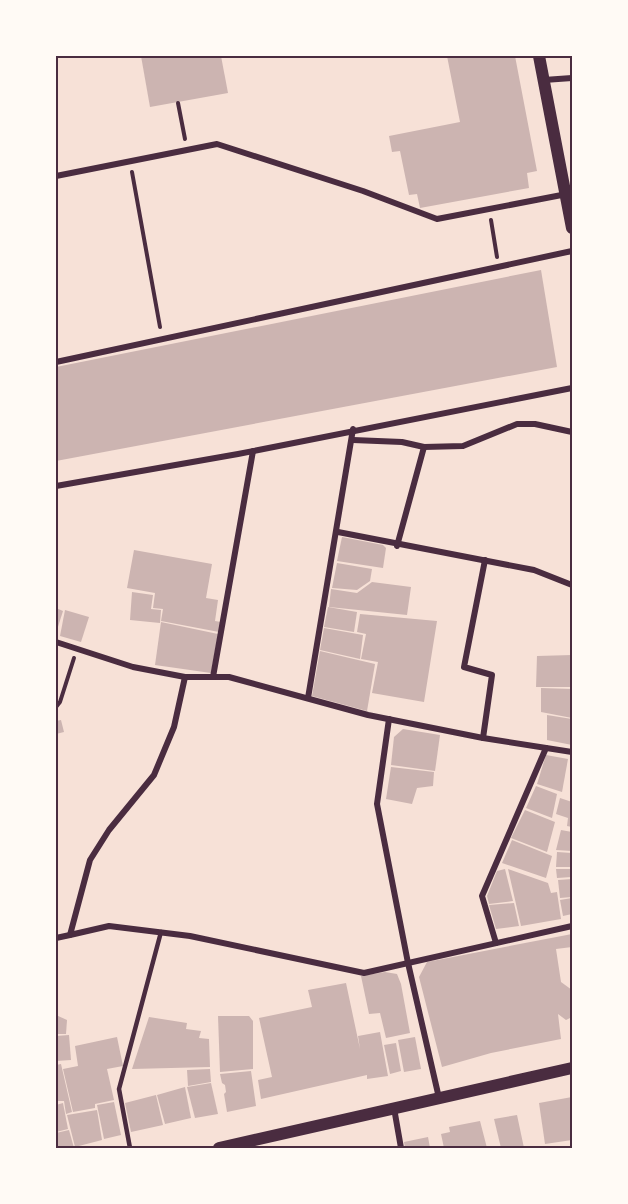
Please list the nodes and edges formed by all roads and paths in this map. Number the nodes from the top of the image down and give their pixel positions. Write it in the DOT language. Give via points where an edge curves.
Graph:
graph roads {
  1 [pos="539,56"];
  2 [pos="573,78"];
  3 [pos="544,80"];
  4 [pos="178,103"];
  5 [pos="187,150"];
  6 [pos="130,162"];
  7 [pos="56,176"];
  8 [pos="569,194"];
  9 [pos="491,217"];
  10 [pos="573,228"];
  11 [pos="573,251"];
  12 [pos="498,261"];
  13 [pos="162,340"];
  14 [pos="56,362"];
  15 [pos="573,388"];
  16 [pos="353,429"];
  17 [pos="573,432"];
  18 [pos="352,440"];
  19 [pos="424,447"];
  20 [pos="253,451"];
  21 [pos="56,486"];
  22 [pos="338,532"];
  23 [pos="397,546"];
  24 [pos="485,560"];
  25 [pos="573,585"];
  26 [pos="56,642"];
  27 [pos="77,649"];
  28 [pos="185,677"];
  29 [pos="213,677"];
  30 [pos="308,698"];
  31 [pos="56,706"];
  32 [pos="389,719"];
  33 [pos="483,738"];
  34 [pos="546,748"];
  35 [pos="573,752"];
  36 [pos="573,927"];
  37 [pos="161,932"];
  38 [pos="70,935"];
  39 [pos="56,938"];
  40 [pos="496,943"];
  41 [pos="408,963"];
  42 [pos="573,1068"];
  43 [pos="440,1098"];
  44 [pos="394,1108"];
  45 [pos="130,1149"];
  46 [pos="219,1149"];
  47 [pos="401,1149"];
  1 -- 3 [label="main road"];
  2 -- 3 [label="street"];
  3 -- 8 [label="main road"];
  4 -- 5 [label="path"];
  5 -- 6 [label="street"];
  5 -- 8 [label="street" via="218,144 437,219"];
  6 -- 7 [label="street"];
  6 -- 13 [label="path"];
  8 -- 10 [label="main road"];
  9 -- 12 [label="path"];
  11 -- 13 [label="street"];
  13 -- 14 [label="street"];
  15 -- 16 [label="street"];
  16 -- 18 [label="street"];
  16 -- 20 [label="street"];
  17 -- 19 [label="street" via="517,424 463,446"];
  18 -- 19 [label="street"];
  18 -- 22 [label="street"];
  19 -- 23 [label="street"];
  20 -- 21 [label="street"];
  20 -- 29 [label="street"];
  22 -- 23 [label="street"];
  22 -- 30 [label="street"];
  23 -- 24 [label="street"];
  24 -- 25 [label="street" via="534,570"];
  24 -- 33 [label="street" via="464,667 492,675"];
  26 -- 27 [label="street"];
  27 -- 28 [label="street" via="133,667"];
  27 -- 31 [label="path"];
  28 -- 29 [label="street"];
  28 -- 38 [label="street" via="174,727 154,775 90,860"];
  29 -- 30 [label="street" via="229,677"];
  30 -- 32 [label="street"];
  32 -- 33 [label="street"];
  32 -- 41 [label="street" via="377,804"];
  33 -- 34 [label="street"];
  34 -- 35 [label="street"];
  34 -- 40 [label="street" via="482,896"];
  36 -- 40 [label="street"];
  37 -- 38 [label="street" via="110,926"];
  37 -- 41 [label="street" via="364,973"];
  37 -- 45 [label="lane" via="119,1089"];
  38 -- 39 [label="street"];
  40 -- 41 [label="street"];
  41 -- 43 [label="street"];
  42 -- 43 [label="main road"];
  43 -- 44 [label="main road"];
  44 -- 46 [label="main road"];
  44 -- 47 [label="street"];
}
